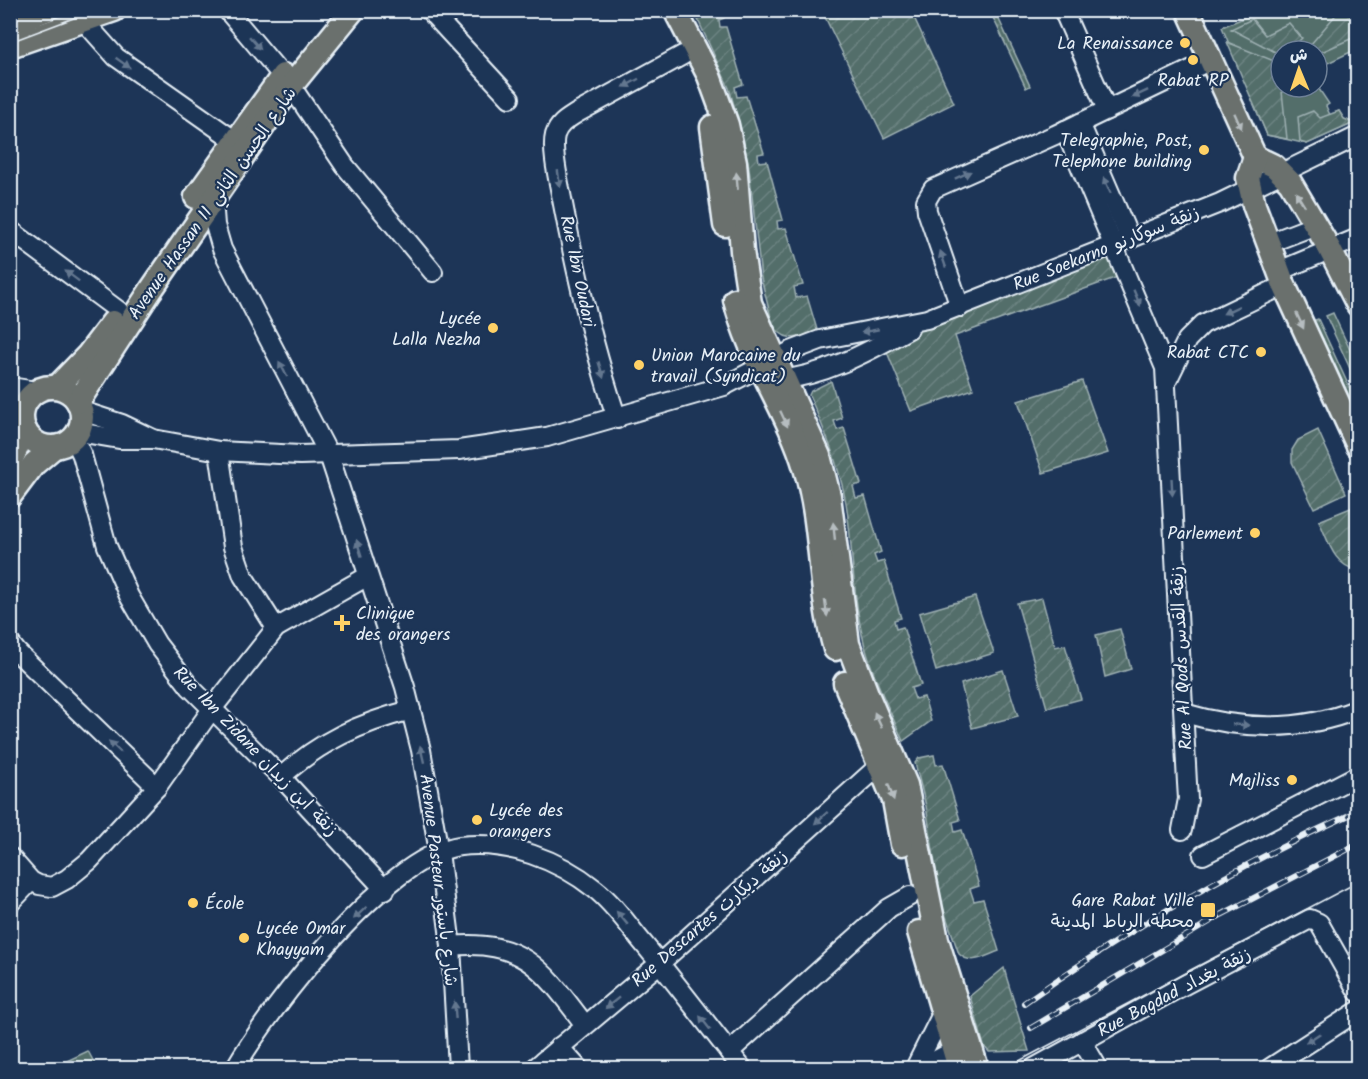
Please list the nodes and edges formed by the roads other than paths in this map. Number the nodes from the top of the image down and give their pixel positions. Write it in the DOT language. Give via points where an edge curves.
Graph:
graph roads {
  1 [pos="46,10"];
  2 [pos="114,10"];
  3 [pos="227,10"];
  4 [pos="429,10"];
  5 [pos="660,10"];
  6 [pos="675,10"];
  7 [pos="1063,10"];
  8 [pos="1188,10"];
  9 [pos="344,12"];
  10 [pos="83,21"];
  11 [pos="10,24"];
  12 [pos="10,46"];
  13 [pos="683,55"];
  14 [pos="1211,60"];
  15 [pos="287,81"];
  16 [pos="510,98"];
  17 [pos="1107,110"];
  18 [pos="1073,126"];
  19 [pos="1358,136"];
  20 [pos="234,140"];
  21 [pos="1255,157"];
  22 [pos="1283,173"];
  23 [pos="1249,189"];
  24 [pos="213,199"];
  25 [pos="1316,225"];
  26 [pos="194,227"];
  27 [pos="10,231"];
  28 [pos="1358,238"];
  29 [pos="1122,242"];
  30 [pos="1269,243"];
  31 [pos="1329,248"];
  32 [pos="226,256"];
  33 [pos="434,272"];
  34 [pos="1282,278"];
  35 [pos="1358,305"];
  36 [pos="960,307"];
  37 [pos="119,311"];
  38 [pos="927,319"];
  39 [pos="771,372"];
  40 [pos="1165,386"];
  41 [pos="10,387"];
  42 [pos="47,389"];
  43 [pos="617,418"];
  44 [pos="19,421"];
  45 [pos="73,426"];
  46 [pos="1358,446"];
  47 [pos="219,451"];
  48 [pos="329,455"];
  49 [pos="10,463"];
  50 [pos="10,496"];
  51 [pos="368,576"];
  52 [pos="276,628"];
  53 [pos="10,643"];
  54 [pos="212,709"];
  55 [pos="411,710"];
  56 [pos="1358,710"];
  57 [pos="1184,713"];
  58 [pos="880,765"];
  59 [pos="1358,775"];
  60 [pos="281,777"];
  61 [pos="157,787"];
  62 [pos="1182,830"];
  63 [pos="439,852"];
  64 [pos="1203,855"];
  65 [pos="10,857"];
  66 [pos="38,884"];
  67 [pos="385,890"];
  68 [pos="910,896"];
  69 [pos="10,903"];
  70 [pos="451,946"];
  71 [pos="660,963"];
  72 [pos="1358,992"];
  73 [pos="1358,1011"];
  74 [pos="942,1014"];
  75 [pos="585,1025"];
  76 [pos="1082,1041"];
  77 [pos="559,1047"];
  78 [pos="729,1052"];
  79 [pos="961,1054"];
  80 [pos="243,1065"];
  81 [pos="458,1068"];
  82 [pos="536,1068"];
  83 [pos="578,1068"];
  84 [pos="742,1068"];
  85 [pos="915,1068"];
  86 [pos="922,1068"];
  87 [pos="977,1068"];
  88 [pos="1034,1068"];
  89 [pos="1098,1068"];
  90 [pos="1270,1068"];
  1 -- 11 [label="main road"];
  2 -- 10 [label="main road"];
  3 -- 15 [label="street, one-way"];
  4 -- 16 [label="street"];
  5 -- 13 [label="main road"];
  39 -- 6 [label="main road, one-way" via="748,292 735,162 727,125 709,76"];
  7 -- 17 [label="street"];
  8 -- 14 [label="main road"];
  9 -- 15 [label="main road, Avenue Hassan II شارع الحسن الثاني"];
  10 -- 12 [label="main road"];
  10 -- 20 [label="street, one-way" via="116,57"];
  13 -- 39 [label="main road" via="711,123 732,287 741,321"];
  13 -- 43 [label="street, Rue Ibn Oudari, one-way" via="562,123 554,139 559,184 585,309"];
  14 -- 17 [label="street, one-way"];
  14 -- 21 [label="main road, one-way"];
  15 -- 20 [label="main road, Avenue Hassan II شارع الحسن الثاني"];
  15 -- 24 [label="main road, Avenue Hassan II شارع الحسن الثاني"];
  15 -- 33 [label="street" via="345,166"];
  17 -- 18 [label="street"];
  18 -- 29 [label="street, Rue Al Qods زنقة القدس"];
  36 -- 18 [label="street, one-way" via="927,211 928,193"];
  19 -- 22 [label="street, Rue Soekarno زنقة سوكارنو"];
  20 -- 37 [label="main road, Avenue Hassan II شارع الحسن الثاني"];
  21 -- 22 [label="main road"];
  21 -- 23 [label="main road" via="1250,167"];
  22 -- 23 [label="street, Rue Soekarno زنقة سوكارنو"];
  25 -- 22 [label="main road, one-way"];
  23 -- 29 [label="street, Rue Soekarno زنقة سوكارنو"];
  23 -- 30 [label="main road"];
  24 -- 26 [label="main road, Avenue Hassan II شارع الحسن الثاني"];
  24 -- 32 [label="street" via="215,225"];
  25 -- 30 [label="street"];
  25 -- 31 [label="main road"];
  26 -- 32 [label="street"];
  26 -- 45 [label="main road, Avenue Hassan II شارع الحسن الثاني"];
  37 -- 27 [label="street, one-way"];
  28 -- 31 [label="street"];
  29 -- 36 [label="street, Rue Soekarno زنقة سوكارنو"];
  29 -- 40 [label="street, Rue Al Qods زنقة القدس, one-way" via="1165,368"];
  30 -- 34 [label="main road"];
  31 -- 34 [label="street"];
  31 -- 35 [label="main road"];
  48 -- 32 [label="street, Avenue Pasteur شارع باستور, one-way"];
  34 -- 40 [label="street, one-way" via="1203,324 1187,340"];
  34 -- 46 [label="main road, one-way"];
  36 -- 38 [label="street, Rue Soekarno زنقة سوكارنو"];
  37 -- 42 [label="main road, Avenue Hassan II شارع الحسن الثاني" via="88,355"];
  38 -- 39 [label="street, Rue Soekarno زنقة سوكارنو, one-way" via="820,340"];
  38 -- 39 [label="street, Rue Soekarno زنقة سوكارنو" via="860,356 815,374"];
  39 -- 43 [label="street, Rue Soekarno زنقة سوكارنو"];
  39 -- 58 [label="main road, one-way" via="805,468 833,642 845,683"];
  79 -- 39 [label="main road, one-way" via="906,785 849,644 821,464 811,436"];
  40 -- 57 [label="street, Rue Al Qods زنقة القدس, one-way"];
  41 -- 42 [label="street"];
  42 -- 44 [label="main road" via="26,402"];
  42 -- 45 [label="main road" via="69,392"];
  43 -- 48 [label="street, Rue Soekarno زنقة سوكارنو" via="483,447"];
  44 -- 45 [label="main road" via="34,441"];
  44 -- 49 [label="main road"];
  45 -- 47 [label="street, Rue Soekarno زنقة سوكارنو" via="119,439 153,439"];
  45 -- 50 [label="main road, Avenue Hassan II شارع الحسن الثاني" via="34,464"];
  45 -- 54 [label="street, Rue Ibn Zidane زنقة ابن زيدان" via="104,538 129,596 173,666"];
  47 -- 48 [label="street, Rue Soekarno زنقة سوكارنو"];
  47 -- 52 [label="street" via="232,547 243,576"];
  51 -- 48 [label="street, Avenue Pasteur شارع باستور, one-way"];
  51 -- 52 [label="street"];
  51 -- 55 [label="street, Avenue Pasteur شارع باستور"];
  52 -- 54 [label="street"];
  61 -- 53 [label="street, one-way"];
  54 -- 60 [label="street, Rue Ibn Zidane زنقة ابن زيدان"];
  54 -- 61 [label="street"];
  55 -- 60 [label="street" via="323,743"];
  63 -- 55 [label="street, Avenue Pasteur شارع باستور, one-way"];
  57 -- 56 [label="street, one-way" via="1234,725 1269,726 1320,721"];
  57 -- 62 [label="street, Rue Al Qods زنقة القدس" via="1188,799"];
  58 -- 68 [label="main road, one-way" via="896,811"];
  58 -- 71 [label="street, Rue Descartes زنقة ديكارت, one-way"];
  59 -- 64 [label="street"];
  60 -- 67 [label="street, Rue Ibn Zidane زنقة ابن زيدان"];
  61 -- 66 [label="street" via="88,861 59,885"];
  63 -- 67 [label="street"];
  63 -- 70 [label="street, Avenue Pasteur شارع باستور"];
  71 -- 63 [label="street, one-way" via="608,901 559,865 497,847 459,846"];
  65 -- 66 [label="street"];
  66 -- 69 [label="street"];
  67 -- 80 [label="street, one-way" via="345,926 287,990"];
  68 -- 74 [label="main road"];
  68 -- 78 [label="street" via="889,908"];
  70 -- 75 [label="street" via="488,945 514,952 545,976"];
  81 -- 70 [label="street, Avenue Pasteur شارع باستور, one-way"];
  71 -- 75 [label="street, Rue Descartes زنقة ديكارت, one-way"];
  78 -- 71 [label="street, one-way"];
  72 -- 76 [label="street, Rue Bagdad زنقة بغداد" via="1315,919 1310,919"];
  73 -- 90 [label="street, one-way"];
  74 -- 79 [label="main road"];
  74 -- 85 [label="street"];
  75 -- 77 [label="street, Rue Descartes زنقة ديكارت"];
  76 -- 88 [label="street, Rue Bagdad زنقة بغداد"];
  76 -- 89 [label="street"];
  77 -- 82 [label="street, Rue Descartes زنقة ديكارت"];
  77 -- 83 [label="street"];
  78 -- 84 [label="street"];
  79 -- 86 [label="street"];
  79 -- 87 [label="main road"];
}
